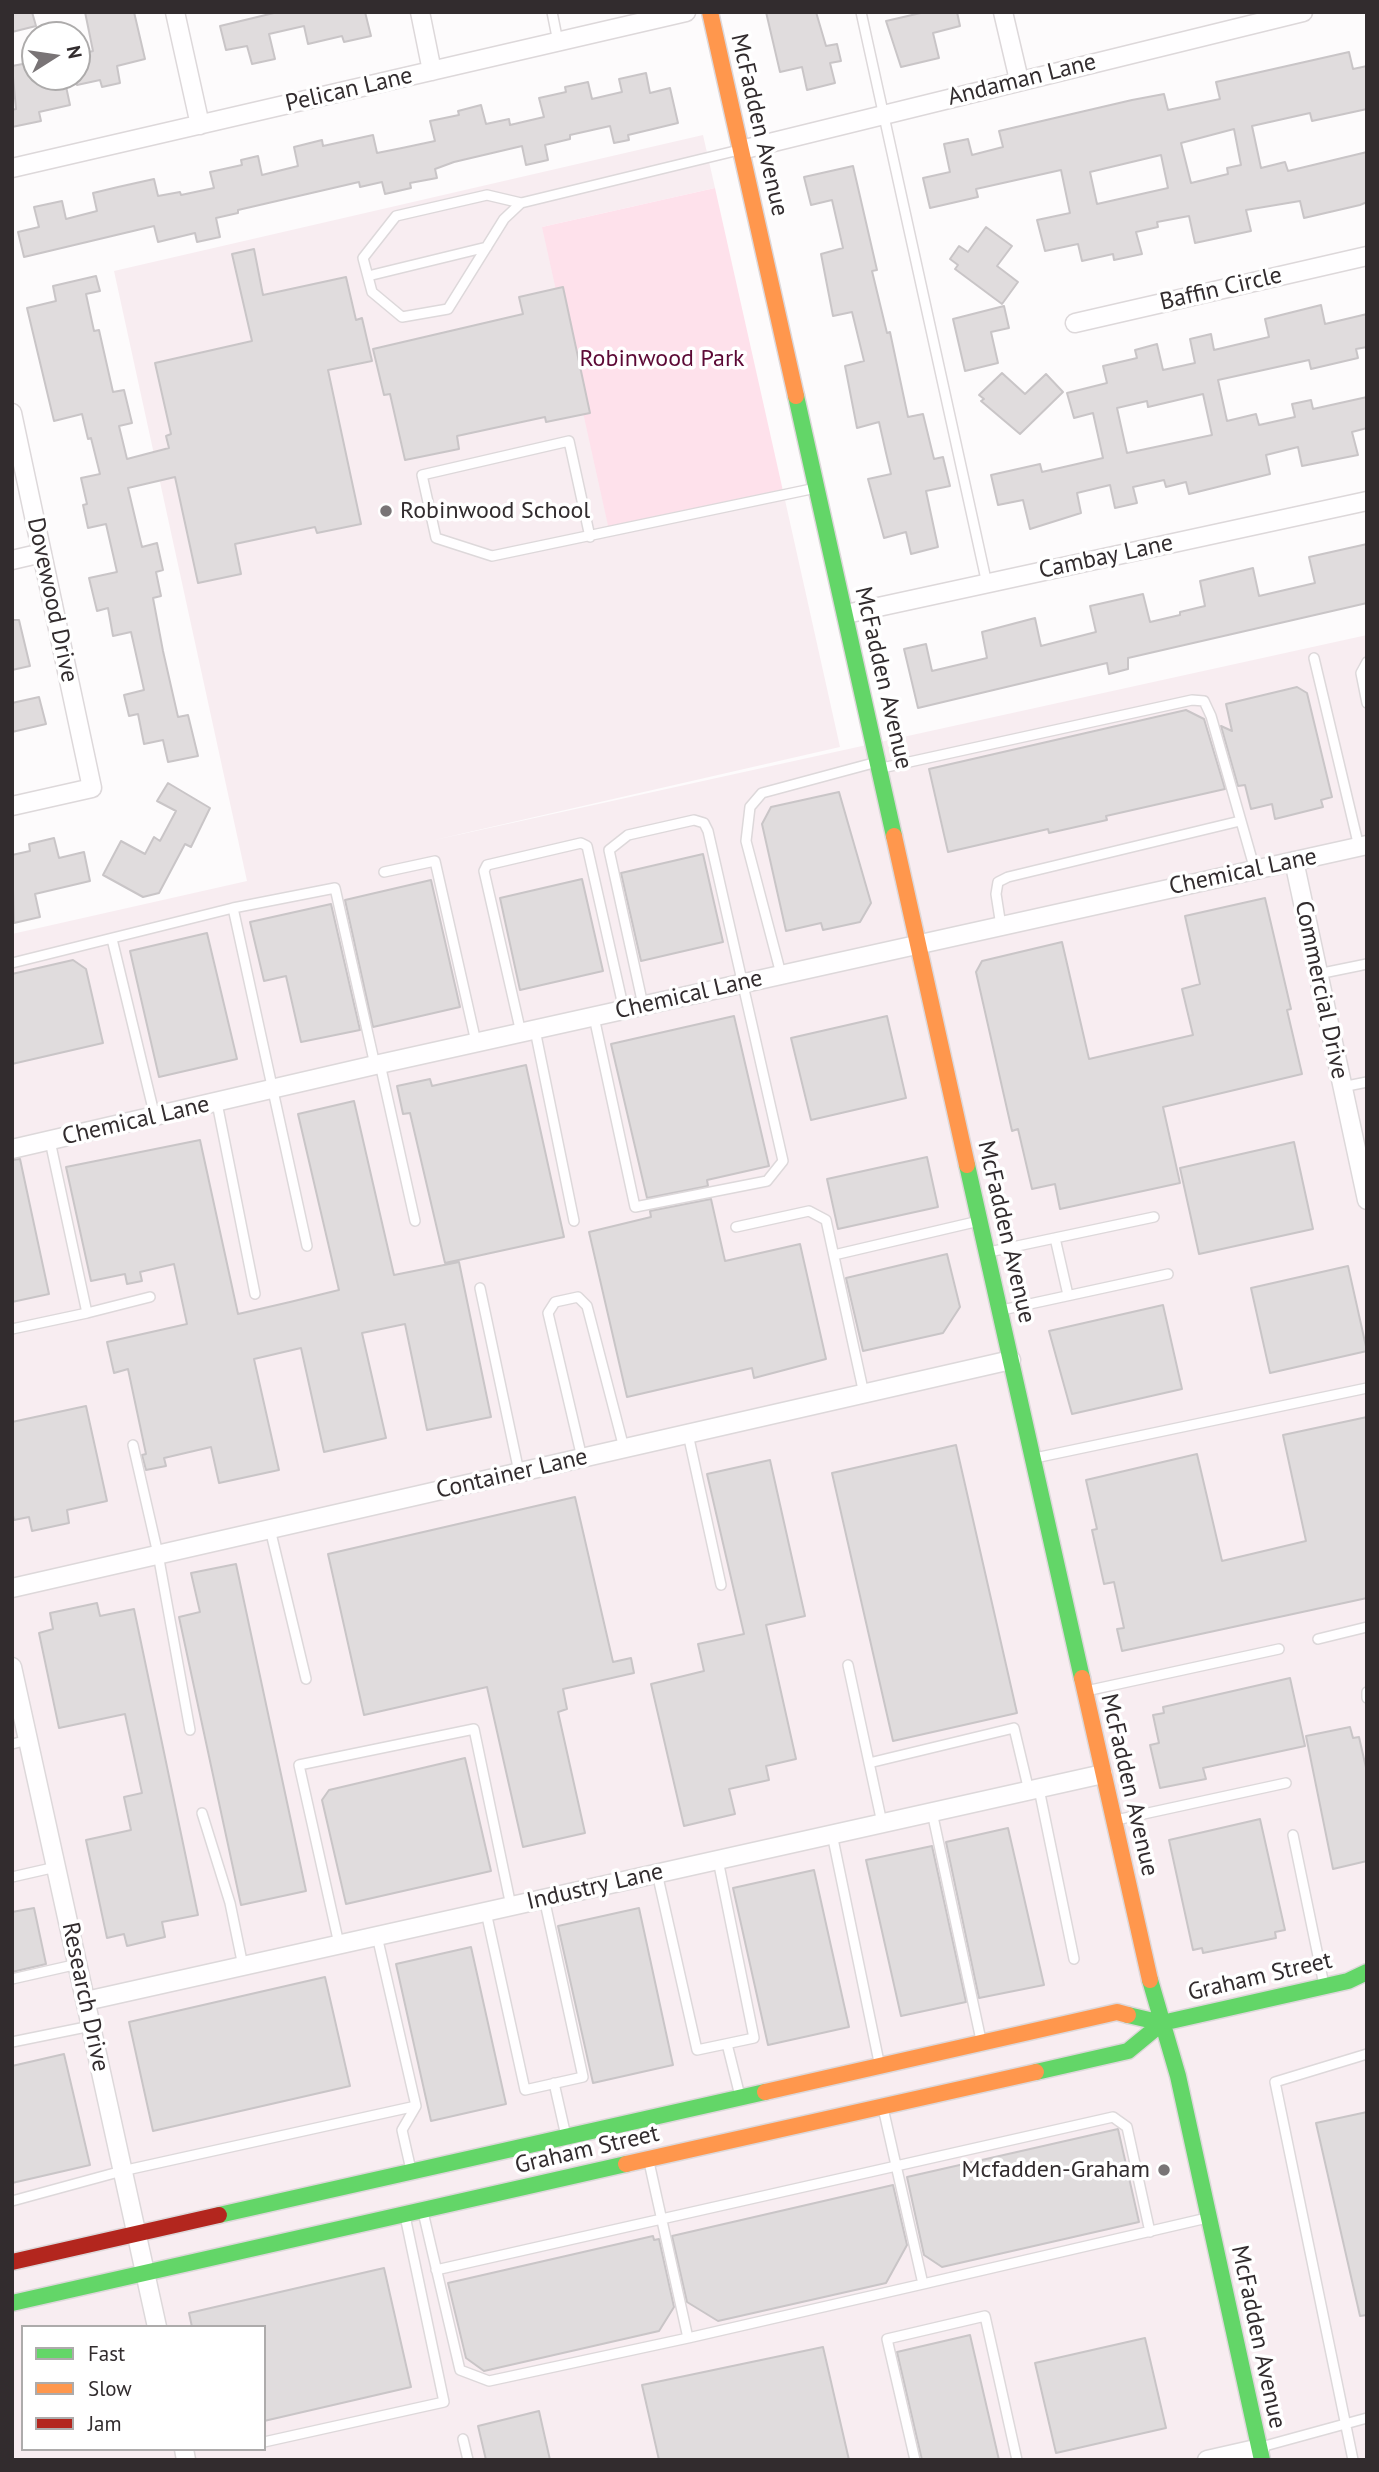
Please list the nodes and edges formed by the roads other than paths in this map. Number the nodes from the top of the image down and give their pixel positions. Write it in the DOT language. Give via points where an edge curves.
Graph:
graph roads {
  1 [pos="175,12"];
  2 [pos="420,12"];
  3 [pos="552,12"];
  4 [pos="687,12"];
  5 [pos="710,12"];
  6 [pos="861,12"];
  7 [pos="1003,12"];
  8 [pos="1303,12"];
  9 [pos="1263,16"];
  10 [pos="558,42"];
  11 [pos="432,71"];
  12 [pos="1018,80"];
  13 [pos="884,116"];
  14 [pos="200,125"];
  15 [pos="741,150"];
  16 [pos="12,168"];
  17 [pos="521,203"];
  18 [pos="487,247"];
  19 [pos="1367,256"];
  20 [pos="368,276"];
  21 [pos="1075,323"];
  22 [pos="12,413"];
  23 [pos="817,488"];
  24 [pos="1367,500"];
  25 [pos="590,537"];
  26 [pos="42,553"];
  27 [pos="12,560"];
  28 [pos="987,584"];
  29 [pos="846,614"];
  30 [pos="1314,658"];
  31 [pos="1367,662"];
  32 [pos="1367,703"];
  33 [pos="879,765"];
  34 [pos="12,806"];
  35 [pos="1240,821"];
  36 [pos="1363,846"];
  37 [pos="1294,861"];
  38 [pos="1255,870"];
  39 [pos="384,872"];
  40 [pos="233,908"];
  41 [pos="1001,926"];
  42 [pos="111,939"];
  43 [pos="919,944"];
  44 [pos="12,963"];
  45 [pos="1367,964"];
  46 [pos="781,974"];
  47 [pos="1318,974"];
  48 [pos="744,983"];
  49 [pos="643,1006"];
  50 [pos="624,1010"];
  51 [pos="594,1017"];
  52 [pos="528,1031"];
  53 [pos="476,1042"];
  54 [pos="378,1064"];
  55 [pos="1367,1082"];
  56 [pos="1342,1087"];
  57 [pos="274,1090"];
  58 [pos="217,1103"];
  59 [pos="155,1117"];
  60 [pos="50,1141"];
  61 [pos="12,1149"];
  62 [pos="1367,1200"];
  63 [pos="1154,1217"];
  64 [pos="415,1221"];
  65 [pos="574,1221"];
  66 [pos="981,1221"];
  67 [pos="736,1227"];
  68 [pos="1055,1238"];
  69 [pos="307,1246"];
  70 [pos="988,1253"];
  71 [pos="834,1255"];
  72 [pos="1168,1274"];
  73 [pos="480,1288"];
  74 [pos="255,1294"];
  75 [pos="1068,1295"];
  76 [pos="150,1297"];
  77 [pos="1000,1310"];
  78 [pos="87,1313"];
  79 [pos="12,1329"];
  80 [pos="1012,1360"];
  81 [pos="1367,1388"];
  82 [pos="864,1394"];
  83 [pos="688,1434"];
  84 [pos="133,1445"];
  85 [pos="624,1448"];
  86 [pos="582,1458"];
  87 [pos="1033,1458"];
  88 [pos="519,1472"];
  89 [pos="270,1529"];
  90 [pos="158,1554"];
  91 [pos="721,1585"];
  92 [pos="12,1588"];
  93 [pos="1367,1627"];
  94 [pos="1318,1639"];
  95 [pos="1279,1649"];
  96 [pos="848,1665"];
  97 [pos="13,1675"];
  98 [pos="306,1679"];
  99 [pos="1085,1692"];
  100 [pos="1367,1692"];
  101 [pos="1367,1698"];
  102 [pos="190,1730"];
  103 [pos="20,1742"];
  104 [pos="869,1763"];
  105 [pos="1103,1774"];
  106 [pos="1286,1783"];
  107 [pos="1034,1790"];
  108 [pos="932,1812"];
  109 [pos="202,1813"];
  110 [pos="1114,1821"];
  111 [pos="882,1823"];
  112 [pos="832,1835"];
  113 [pos="1293,1836"];
  114 [pos="718,1860"];
  115 [pos="56,1867"];
  116 [pos="657,1873"];
  117 [pos="12,1877"];
  118 [pos="544,1898"];
  119 [pos="511,1906"];
  120 [pos="486,1912"];
  121 [pos="377,1936"];
  122 [pos="339,1944"];
  123 [pos="1074,1959"];
  124 [pos="78,1964"];
  125 [pos="243,1966"];
  126 [pos="1367,1972"];
  127 [pos="12,1979"];
  128 [pos="1324,1987"];
  129 [pos="86,2001"];
  130 [pos="1162,2023"];
  131 [pos="91,2026"];
  132 [pos="12,2042"];
  133 [pos="982,2042"];
  134 [pos="727,2044"];
  135 [pos="1367,2054"];
  136 [pos="880,2066"];
  137 [pos="554,2083"];
  138 [pos="741,2098"];
  139 [pos="416,2106"];
  140 [pos="883,2107"];
  141 [pos="566,2137"];
  142 [pos="644,2140"];
  143 [pos="896,2168"];
  144 [pos="122,2171"];
  145 [pos="411,2172"];
  146 [pos="12,2201"];
  147 [pos="422,2211"];
  148 [pos="404,2215"];
  149 [pos="1209,2218"];
  150 [pos="662,2220"];
  151 [pos="1150,2232"];
  152 [pos="136,2234"];
  153 [pos="12,2262"];
  154 [pos="436,2270"];
  155 [pos="145,2273"];
  156 [pos="923,2284"];
  157 [pos="12,2303"];
  158 [pos="156,2325"];
  159 [pos="688,2339"];
  160 [pos="1367,2418"];
  161 [pos="1345,2424"];
  162 [pos="463,2439"];
  163 [pos="266,2442"];
  164 [pos="1261,2454"];
  165 [pos="468,2460"];
  166 [pos="915,2460"];
  167 [pos="1017,2460"];
  168 [pos="1207,2460"];
  169 [pos="1353,2460"];
  1 -- 14 [label="street"];
  2 -- 11 [label="street"];
  3 -- 10 [label="lane"];
  4 -- 10 [label="street, Pelican Lane"];
  5 -- 15 [label="street, McFadden Avenue"];
  6 -- 13 [label="lane"];
  7 -- 12 [label="street"];
  8 -- 9 [label="street, Andaman Lane"];
  9 -- 12 [label="street, Andaman Lane"];
  10 -- 11 [label="street, Pelican Lane"];
  11 -- 14 [label="street, Pelican Lane"];
  12 -- 13 [label="street, Andaman Lane"];
  13 -- 15 [label="street, Andaman Lane"];
  13 -- 28 [label="lane"];
  14 -- 16 [label="street, Pelican Lane"];
  15 -- 17 [label="lane"];
  15 -- 23 [label="street, McFadden Avenue"];
  17 -- 18 [label="lane" via="504,219"];
  17 -- 20 [label="lane" via="487,195 396,216 363,258"];
  18 -- 20 [label="lane"];
  18 -- 20 [label="lane" via="448,309 402,317 372,292"];
  19 -- 21 [label="street, Baffin Circle"];
  22 -- 26 [label="street, Dovewood Drive"];
  23 -- 25 [label="lane"];
  23 -- 29 [label="street, McFadden Avenue"];
  24 -- 28 [label="street, Cambay Lane"];
  25 -- 25 [label="lane" via="492,556 436,538 422,475 569,441"];
  26 -- 27 [label="street"];
  26 -- 34 [label="street, Dovewood Drive" via="92,788"];
  28 -- 29 [label="street, Cambay Lane"];
  29 -- 33 [label="street, McFadden Avenue"];
  30 -- 36 [label="lane"];
  31 -- 32 [label="lane" via="1361,673"];
  33 -- 35 [label="lane" via="1204,701"];
  33 -- 43 [label="street, McFadden Avenue"];
  33 -- 46 [label="lane" via="762,793 750,807 746,841"];
  35 -- 38 [label="lane"];
  35 -- 41 [label="lane" via="1008,877 998,882 996,894"];
  36 -- 37 [label="street, Chemical Lane"];
  37 -- 38 [label="street, Chemical Lane"];
  37 -- 47 [label="street, Commercial Drive"];
  38 -- 41 [label="street, Chemical Lane"];
  39 -- 53 [label="lane" via="435,861"];
  40 -- 42 [label="lane"];
  40 -- 54 [label="lane" via="335,888"];
  40 -- 57 [label="lane"];
  41 -- 43 [label="street, Chemical Lane"];
  42 -- 44 [label="lane"];
  42 -- 59 [label="lane"];
  43 -- 46 [label="street, Chemical Lane"];
  43 -- 66 [label="street, McFadden Avenue"];
  45 -- 47 [label="lane"];
  46 -- 48 [label="street, Chemical Lane"];
  47 -- 56 [label="street, Commercial Drive"];
  48 -- 49 [label="street, Chemical Lane"];
  48 -- 49 [label="lane" via="704,823 694,820 628,835 609,850"];
  48 -- 51 [label="lane" via="783,1161 767,1181 635,1207"];
  49 -- 50 [label="street, Chemical Lane"];
  50 -- 51 [label="street, Chemical Lane"];
  50 -- 52 [label="lane" via="587,846 581,843 487,865 484,871"];
  51 -- 52 [label="street, Chemical Lane"];
  52 -- 53 [label="street, Chemical Lane"];
  52 -- 65 [label="lane"];
  53 -- 54 [label="street, Chemical Lane"];
  54 -- 57 [label="street, Chemical Lane"];
  54 -- 64 [label="lane"];
  55 -- 56 [label="lane"];
  56 -- 62 [label="street, Commercial Drive"];
  57 -- 58 [label="street, Chemical Lane"];
  57 -- 69 [label="lane"];
  58 -- 59 [label="street, Chemical Lane"];
  58 -- 74 [label="lane"];
  59 -- 60 [label="street, Chemical Lane"];
  60 -- 61 [label="street, Chemical Lane"];
  60 -- 78 [label="lane"];
  63 -- 68 [label="lane"];
  66 -- 70 [label="street, McFadden Avenue"];
  66 -- 71 [label="lane"];
  67 -- 71 [label="lane" via="809,1211 826,1220"];
  68 -- 70 [label="lane"];
  68 -- 75 [label="lane"];
  70 -- 77 [label="street, McFadden Avenue"];
  71 -- 82 [label="lane"];
  72 -- 75 [label="lane"];
  73 -- 88 [label="lane"];
  75 -- 77 [label="lane"];
  76 -- 78 [label="lane"];
  77 -- 80 [label="street, McFadden Avenue"];
  78 -- 79 [label="lane"];
  80 -- 82 [label="street, Container Lane"];
  80 -- 87 [label="street, McFadden Avenue"];
  81 -- 87 [label="lane"];
  82 -- 83 [label="street, Container Lane"];
  83 -- 85 [label="street, Container Lane"];
  83 -- 91 [label="lane"];
  84 -- 90 [label="lane"];
  85 -- 86 [label="street, Container Lane"];
  85 -- 86 [label="lane" via="587,1306 579,1297 555,1302 548,1313"];
  86 -- 88 [label="street, Container Lane"];
  87 -- 99 [label="street, McFadden Avenue"];
  88 -- 89 [label="street, Container Lane"];
  89 -- 90 [label="street, Container Lane"];
  89 -- 98 [label="lane"];
  90 -- 92 [label="street, Container Lane"];
  90 -- 102 [label="lane"];
  93 -- 94 [label="lane"];
  95 -- 99 [label="lane"];
  96 -- 104 [label="lane"];
  97 -- 103 [label="street, Research Drive"];
  99 -- 105 [label="street, McFadden Avenue"];
  100 -- 101 [label="lane"];
  103 -- 115 [label="street, Research Drive"];
  104 -- 107 [label="lane" via="1014,1728"];
  104 -- 111 [label="lane"];
  105 -- 107 [label="street, Industry Lane"];
  105 -- 110 [label="street, McFadden Avenue"];
  106 -- 110 [label="lane"];
  107 -- 108 [label="street, Industry Lane"];
  107 -- 123 [label="lane"];
  108 -- 111 [label="street, Industry Lane"];
  108 -- 133 [label="lane"];
  109 -- 125 [label="lane" via="230,1903"];
  110 -- 130 [label="street, McFadden Avenue"];
  111 -- 112 [label="street, Industry Lane"];
  112 -- 114 [label="street, Industry Lane"];
  112 -- 136 [label="lane"];
  113 -- 128 [label="lane"];
  114 -- 116 [label="street, Industry Lane"];
  114 -- 134 [label="lane" via="754,2038"];
  115 -- 117 [label="lane"];
  115 -- 124 [label="street, Research Drive"];
  116 -- 118 [label="street, Industry Lane"];
  116 -- 134 [label="lane" via="697,2050"];
  118 -- 119 [label="street, Industry Lane"];
  118 -- 137 [label="lane" via="583,2077"];
  119 -- 120 [label="street, Industry Lane"];
  119 -- 122 [label="lane" via="474,1729 383,1746 299,1765"];
  120 -- 121 [label="street, Industry Lane"];
  120 -- 137 [label="lane" via="525,2090"];
  121 -- 122 [label="street, Industry Lane"];
  121 -- 139 [label="lane"];
  122 -- 125 [label="street, Industry Lane"];
  124 -- 127 [label="lane"];
  124 -- 129 [label="street, Research Drive"];
  125 -- 129 [label="street, Industry Lane"];
  126 -- 128 [label="street, Graham Street"];
  128 -- 130 [label="street, Graham Street"];
  129 -- 131 [label="street, Research Drive"];
  130 -- 133 [label="street, Graham Street" via="1118,2012"];
  130 -- 140 [label="street, Graham Street" via="1128,2051"];
  130 -- 149 [label="street, McFadden Avenue"];
  131 -- 132 [label="lane"];
  131 -- 144 [label="street, Research Drive"];
  133 -- 136 [label="street, Graham Street"];
  134 -- 138 [label="lane"];
  135 -- 161 [label="lane" via="1275,2082"];
  136 -- 138 [label="street, Graham Street"];
  137 -- 141 [label="lane"];
  138 -- 142 [label="street, Graham Street"];
  139 -- 144 [label="lane"];
  139 -- 145 [label="lane" via="402,2130"];
  140 -- 142 [label="street, Graham Street"];
  140 -- 143 [label="lane"];
  141 -- 142 [label="street, Graham Street"];
  141 -- 145 [label="street, Graham Street"];
  142 -- 147 [label="street, Graham Street"];
  142 -- 150 [label="lane"];
  143 -- 150 [label="lane"];
  143 -- 151 [label="lane" via="1113,2117 1126,2127"];
  143 -- 156 [label="lane"];
  144 -- 146 [label="lane"];
  144 -- 152 [label="street, Research Drive"];
  145 -- 152 [label="street, Graham Street"];
  147 -- 148 [label="street, Graham Street"];
  147 -- 154 [label="lane"];
  148 -- 155 [label="street, Graham Street"];
  148 -- 163 [label="lane" via="444,2402"];
  149 -- 151 [label="lane"];
  149 -- 164 [label="street, McFadden Avenue"];
  150 -- 154 [label="lane"];
  150 -- 159 [label="lane"];
  151 -- 156 [label="lane"];
  152 -- 153 [label="street, Graham Street"];
  152 -- 155 [label="street, Research Drive"];
  154 -- 159 [label="lane" via="460,2370 489,2381"];
  155 -- 157 [label="street, Graham Street"];
  155 -- 158 [label="street, Research Drive"];
  156 -- 159 [label="lane"];
  160 -- 161 [label="lane"];
  161 -- 164 [label="lane"];
  161 -- 169 [label="lane"];
  162 -- 165 [label="lane"];
  164 -- 168 [label="street"];
  166 -- 167 [label="lane" via="887,2339 985,2316"];
}
